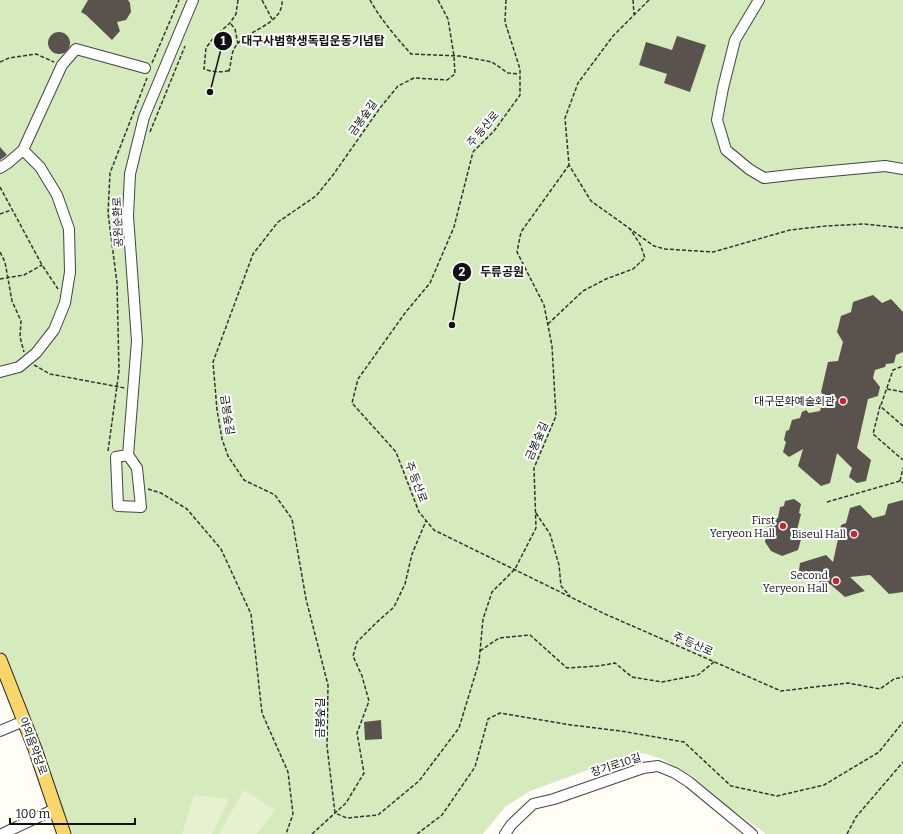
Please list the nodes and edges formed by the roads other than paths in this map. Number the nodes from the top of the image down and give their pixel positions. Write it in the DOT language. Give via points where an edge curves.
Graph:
graph roads {
  1 [pos="193,0"];
  2 [pos="759,0"];
  3 [pos="145,68"];
  4 [pos="23,150"];
  5 [pos="0,168"];
  6 [pos="903,169"];
  7 [pos="0,372"];
  8 [pos="128,455"];
  9 [pos="0,660"];
  10 [pos="24,721"];
  11 [pos="0,731"];
  12 [pos="55,809"];
  13 [pos="2,834"];
  14 [pos="64,834"];
  15 [pos="506,834"];
  16 [pos="752,834"];
  1 -- 8 [label="street, 공원순환로" via="144,117 130,174 128,216 137,341"];
  2 -- 6 [label="street" via="735,40 723,88 717,120 726,150 764,178 885,166"];
  3 -- 4 [label="street" via="76,50 62,65"];
  4 -- 5 [label="street"];
  4 -- 7 [label="street" via="40,167 57,195 69,229 70,272 65,303 54,330 36,353 19,367"];
  8 -- 8 [label="street" via="116,457 118,506 141,507 137,468"];
  9 -- 10 [label="main road, 야외음악당로"];
  10 -- 11 [label="street"];
  10 -- 12 [label="main road, 야외음악당로"];
  12 -- 13 [label="street"];
  12 -- 14 [label="main road, 야외음악당로"];
  15 -- 16 [label="street, 장기로10길" via="511,825 533,804 643,768 658,766 676,773 689,782"];
}
